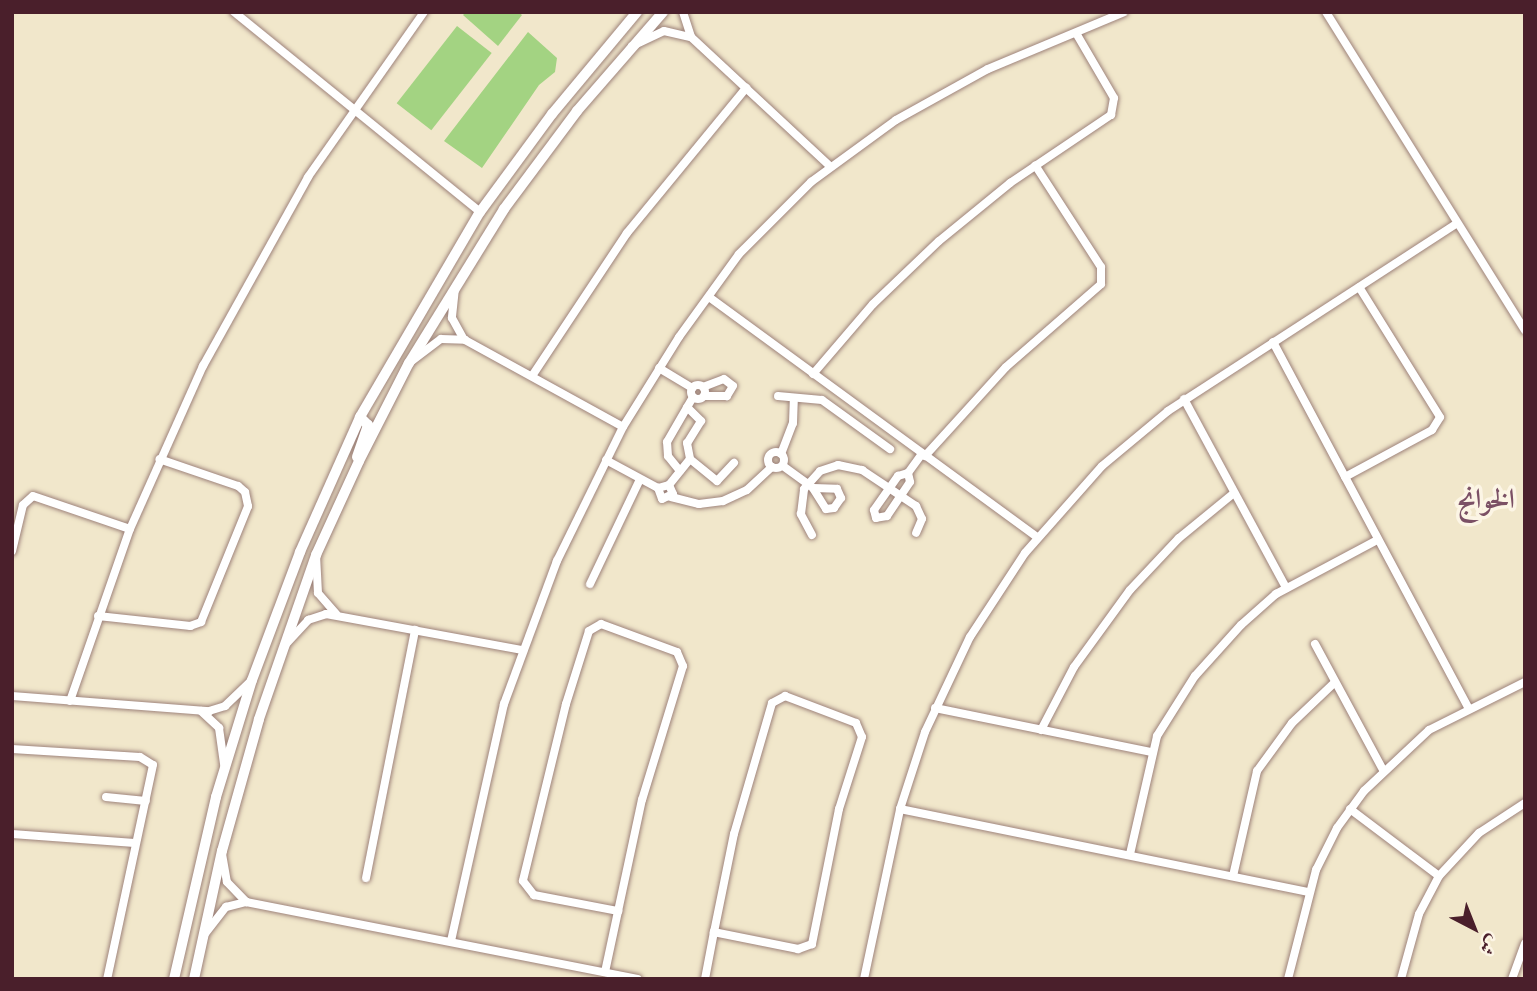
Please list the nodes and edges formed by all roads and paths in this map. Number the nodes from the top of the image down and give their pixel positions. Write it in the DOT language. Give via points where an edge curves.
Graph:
graph roads {
  1 [pos="234,12"];
  2 [pos="424,12"];
  3 [pos="637,12"];
  4 [pos="663,12"];
  5 [pos="683,12"];
  6 [pos="1124,12"];
  7 [pos="1326,12"];
  8 [pos="1076,33"];
  9 [pos="691,37"];
  10 [pos="632,46"];
  11 [pos="746,88"];
  12 [pos="351,110"];
  13 [pos="1035,165"];
  14 [pos="830,166"];
  15 [pos="480,212"];
  16 [pos="1457,224"];
  17 [pos="455,285"];
  18 [pos="1359,287"];
  19 [pos="709,297"];
  20 [pos="1525,330"];
  21 [pos="465,340"];
  22 [pos="1273,342"];
  23 [pos="390,362"];
  24 [pos="409,363"];
  25 [pos="659,368"];
  26 [pos="813,374"];
  27 [pos="532,376"];
  28 [pos="704,391"];
  29 [pos="692,393"];
  30 [pos="778,396"];
  31 [pos="794,399"];
  32 [pos="1184,399"];
  33 [pos="388,401"];
  34 [pos="687,407"];
  35 [pos="360,417"];
  36 [pos="624,427"];
  37 [pos="890,449"];
  38 [pos="781,454"];
  39 [pos="924,455"];
  40 [pos="159,459"];
  41 [pos="690,459"];
  42 [pos="606,460"];
  43 [pos="359,461"];
  44 [pos="734,463"];
  45 [pos="783,466"];
  46 [pos="772,467"];
  47 [pos="680,471"];
  48 [pos="908,473"];
  49 [pos="1345,477"];
  50 [pos="640,479"];
  51 [pos="669,485"];
  52 [pos="810,486"];
  53 [pos="658,488"];
  54 [pos="889,488"];
  55 [pos="1234,493"];
  56 [pos="901,496"];
  57 [pos="671,497"];
  58 [pos="131,529"];
  59 [pos="916,533"];
  60 [pos="813,535"];
  61 [pos="1037,537"];
  62 [pos="1377,540"];
  63 [pos="12,551"];
  64 [pos="316,555"];
  65 [pos="590,584"];
  66 [pos="1286,588"];
  67 [pos="339,615"];
  68 [pos="98,616"];
  69 [pos="415,630"];
  70 [pos="1315,644"];
  71 [pos="283,647"];
  72 [pos="523,650"];
  73 [pos="251,680"];
  74 [pos="1335,682"];
  75 [pos="1525,682"];
  76 [pos="12,696"];
  77 [pos="70,701"];
  78 [pos="1468,707"];
  79 [pos="935,708"];
  80 [pos="201,711"];
  81 [pos="1041,730"];
  82 [pos="12,749"];
  83 [pos="1151,752"];
  84 [pos="224,765"];
  85 [pos="1383,770"];
  86 [pos="106,797"];
  87 [pos="146,801"];
  88 [pos="1525,803"];
  89 [pos="900,809"];
  90 [pos="1350,809"];
  91 [pos="12,834"];
  92 [pos="135,843"];
  93 [pos="222,851"];
  94 [pos="1130,854"];
  95 [pos="1233,876"];
  96 [pos="1439,876"];
  97 [pos="366,878"];
  98 [pos="1308,892"];
  99 [pos="246,902"];
  100 [pos="618,911"];
  101 [pos="714,932"];
  102 [pos="202,937"];
  103 [pos="452,941"];
  104 [pos="1525,943"];
  105 [pos="605,972"];
  106 [pos="107,979"];
  107 [pos="174,979"];
  108 [pos="194,979"];
  109 [pos="637,979"];
  110 [pos="705,979"];
  111 [pos="864,979"];
  112 [pos="1288,979"];
  113 [pos="1401,979"];
  114 [pos="1513,979"];
  1 -- 12 [label="street"];
  2 -- 12 [label="street"];
  3 -- 15 [label="street" via="558,106"];
  4 -- 10 [label="street"];
  5 -- 9 [label="street"];
  6 -- 8 [label="street"];
  7 -- 16 [label="street"];
  8 -- 13 [label="street" via="1114,98 1115,108 1108,118"];
  8 -- 14 [label="street" via="942,93"];
  9 -- 10 [label="street" via="664,31"];
  9 -- 11 [label="street"];
  10 -- 17 [label="street" via="528,176"];
  11 -- 14 [label="street"];
  11 -- 27 [label="street" via="627,233"];
  12 -- 15 [label="street"];
  12 -- 40 [label="street" via="267,246"];
  13 -- 26 [label="street" via="916,261"];
  13 -- 39 [label="street" via="1101,267 1101,284 1006,367"];
  14 -- 19 [label="street" via="756,235"];
  15 -- 23 [label="street"];
  16 -- 18 [label="street"];
  16 -- 20 [label="street"];
  17 -- 21 [label="street" via="452,318"];
  17 -- 24 [label="street"];
  18 -- 22 [label="street"];
  18 -- 49 [label="street" via="1433,402 1440,421"];
  19 -- 25 [label="street"];
  19 -- 26 [label="street"];
  21 -- 24 [label="street" via="441,339"];
  21 -- 27 [label="street"];
  22 -- 32 [label="street"];
  22 -- 49 [label="street"];
  23 -- 33 [label="street" via="379,396"];
  23 -- 35 [label="street"];
  24 -- 33 [label="street"];
  25 -- 29 [label="street"];
  25 -- 36 [label="street"];
  26 -- 39 [label="street"];
  27 -- 36 [label="street"];
  28 -- 29 [label="street"];
  29 -- 34 [label="street"];
  30 -- 31 [label="street"];
  31 -- 37 [label="street" via="826,402"];
  31 -- 38 [label="street" via="793,423"];
  32 -- 55 [label="street"];
  32 -- 61 [label="street" via="1102,467"];
  33 -- 43 [label="street"];
  34 -- 41 [label="street" via="701,421 687,443"];
  34 -- 47 [label="street" via="667,442 668,456"];
  35 -- 43 [label="street" via="368,425 357,449"];
  35 -- 73 [label="street" via="300,552"];
  36 -- 42 [label="street"];
  38 -- 45 [label="street"];
  38 -- 46 [label="street" via="770,456"];
  39 -- 48 [label="street"];
  39 -- 61 [label="street"];
  40 -- 58 [label="street"];
  40 -- 68 [label="street" via="230,484 247,496 244,513 198,624"];
  41 -- 44 [label="street" via="717,481"];
  41 -- 47 [label="street"];
  42 -- 50 [label="street"];
  42 -- 72 [label="street" via="557,561"];
  43 -- 64 [label="street"];
  45 -- 46 [label="street"];
  45 -- 52 [label="street"];
  46 -- 57 [label="street" via="754,485 723,501 699,504"];
  47 -- 51 [label="street"];
  48 -- 54 [label="street" via="899,474"];
  48 -- 56 [label="street" via="910,482"];
  49 -- 62 [label="street"];
  50 -- 53 [label="street"];
  50 -- 65 [label="street"];
  51 -- 53 [label="street"];
  51 -- 57 [label="street"];
  52 -- 54 [label="street" via="826,468 844,465"];
  52 -- 60 [label="street" via="800,507"];
  53 -- 57 [label="street" via="660,498"];
  54 -- 56 [label="street"];
  54 -- 56 [label="street" via="874,510 876,518 885,518"];
  55 -- 66 [label="street"];
  55 -- 81 [label="street" via="1179,538 1130,590 1081,657"];
  56 -- 59 [label="street" via="920,512"];
  58 -- 63 [label="street" via="33,496 21,512"];
  58 -- 68 [label="street"];
  61 -- 79 [label="street" via="983,615"];
  62 -- 66 [label="street"];
  62 -- 78 [label="street"];
  64 -- 67 [label="street" via="320,599"];
  64 -- 71 [label="street"];
  66 -- 83 [label="street" via="1254,612 1206,662 1165,721"];
  67 -- 69 [label="street"];
  67 -- 71 [label="street" via="308,620"];
  68 -- 77 [label="street"];
  69 -- 72 [label="street"];
  69 -- 97 [label="street"];
  70 -- 74 [label="street"];
  71 -- 93 [label="street"];
  72 -- 103 [label="street" via="490,760"];
  73 -- 80 [label="street" via="225,706"];
  73 -- 84 [label="street"];
  74 -- 85 [label="street"];
  74 -- 95 [label="street" via="1292,723 1257,771"];
  75 -- 78 [label="street"];
  76 -- 77 [label="street"];
  77 -- 80 [label="street"];
  78 -- 85 [label="street" via="1429,730"];
  79 -- 81 [label="street"];
  79 -- 89 [label="street"];
  80 -- 84 [label="street" via="219,728"];
  81 -- 83 [label="street"];
  82 -- 87 [label="street" via="131,757 147,766 152,781"];
  83 -- 94 [label="street"];
  84 -- 107 [label="street"];
  85 -- 90 [label="street"];
  86 -- 87 [label="street"];
  87 -- 92 [label="street"];
  88 -- 96 [label="street" via="1479,833"];
  89 -- 94 [label="street"];
  89 -- 111 [label="street"];
  90 -- 96 [label="street"];
  90 -- 98 [label="street" via="1325,849"];
  91 -- 92 [label="street"];
  92 -- 106 [label="street"];
  93 -- 99 [label="street" via="227,882"];
  93 -- 102 [label="street"];
  94 -- 95 [label="street"];
  95 -- 98 [label="street"];
  96 -- 113 [label="street" via="1412,933"];
  98 -- 112 [label="street"];
  99 -- 102 [label="street" via="226,907"];
  99 -- 103 [label="street"];
  100 -- 100 [label="street" via="645,788 682,658 613,628 594,626 556,738 526,869 528,886 541,896"];
  100 -- 105 [label="street"];
  101 -- 101 [label="street" via="741,806 768,716 779,702 798,702 844,719 856,731 856,749 809,946 790,947"];
  101 -- 110 [label="street"];
  102 -- 108 [label="street"];
  103 -- 105 [label="street"];
  104 -- 114 [label="street"];
  105 -- 109 [label="street"];
}
